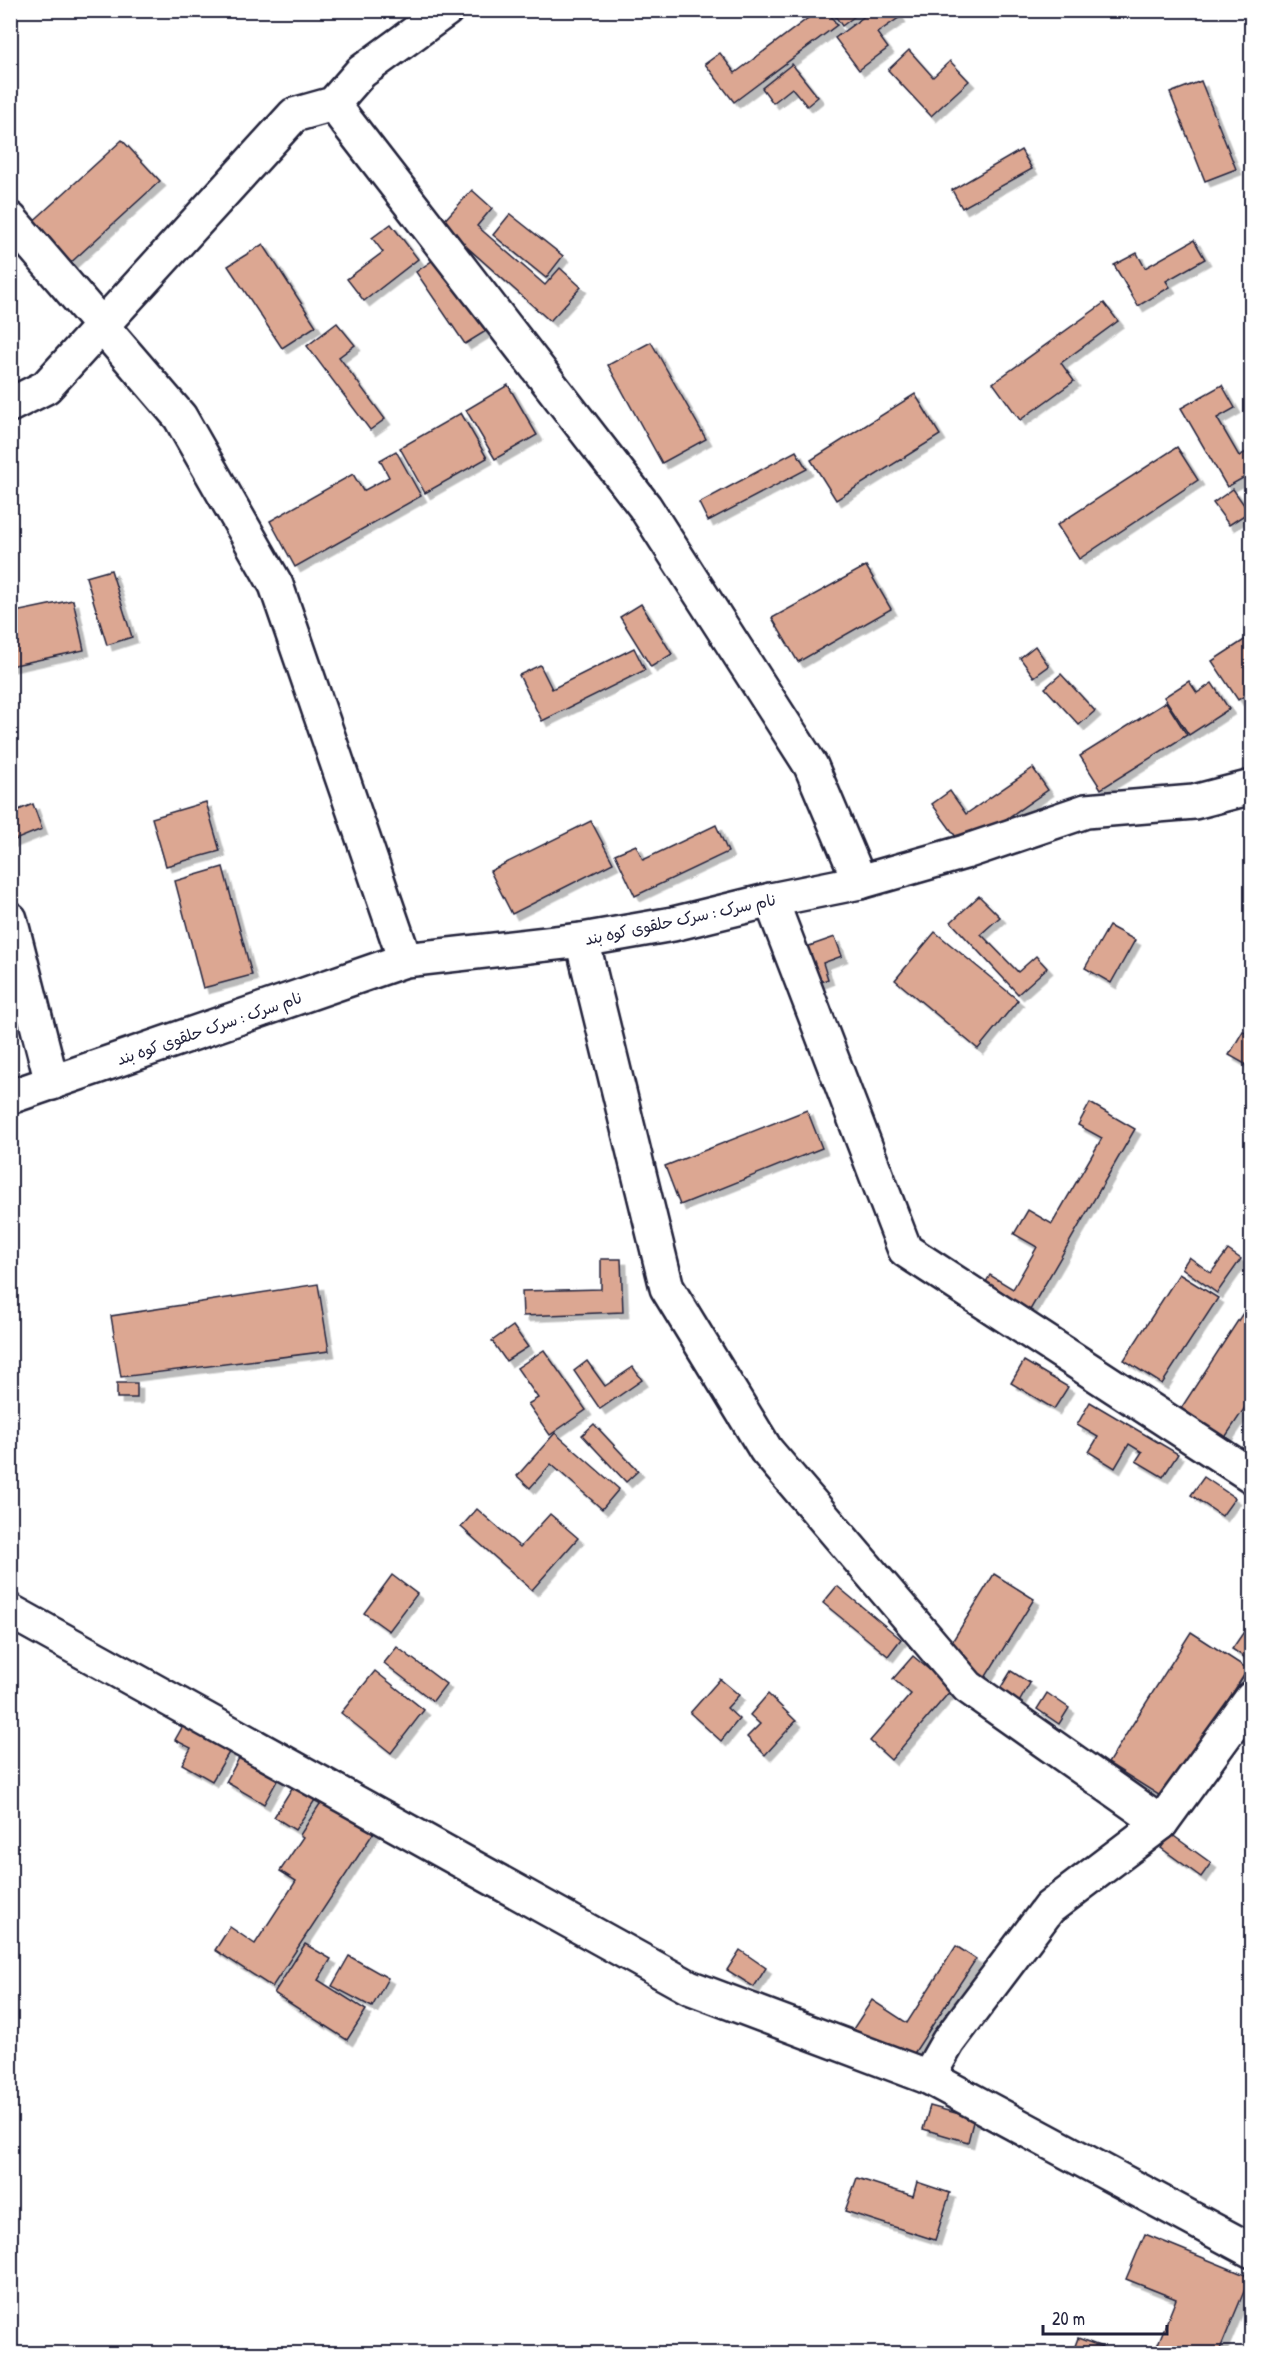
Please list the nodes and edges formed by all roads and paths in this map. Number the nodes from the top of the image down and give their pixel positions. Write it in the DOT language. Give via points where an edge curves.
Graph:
graph roads {
  1 [pos="446,10"];
  2 [pos="333,104"];
  3 [pos="10,219"];
  4 [pos="101,326"];
  5 [pos="10,405"];
  6 [pos="1251,787"];
  7 [pos="860,882"];
  8 [pos="771,900"];
  9 [pos="10,919"];
  10 [pos="582,940"];
  11 [pos="405,960"];
  12 [pos="52,1083"];
  13 [pos="10,1097"];
  14 [pos="1251,1476"];
  15 [pos="10,1611"];
  16 [pos="1251,1698"];
  17 [pos="1161,1823"];
  18 [pos="928,2077"];
  19 [pos="1251,2251"];
  1 -- 2 [label="street" via="361,72"];
  2 -- 4 [label="street" via="294,116"];
  2 -- 7 [label="street" via="645,507 811,765"];
  3 -- 4 [label="street"];
  4 -- 5 [label="street" via="46,387"];
  4 -- 11 [label="street" via="180,417 276,585"];
  6 -- 7 [label="street, نام سرک : سرک حلقوی کوه بند" via="1194,802 1086,811"];
  7 -- 8 [label="street, نام سرک : سرک حلقوی کوه بند"];
  8 -- 10 [label="street, نام سرک : سرک حلقوی کوه بند" via="673,924"];
  8 -- 14 [label="street" via="905,1250"];
  9 -- 12 [label="street"];
  10 -- 11 [label="street, نام سرک : سرک حلقوی کوه بند"];
  10 -- 17 [label="street" via="667,1288 766,1450 968,1687"];
  11 -- 12 [label="street, نام سرک : سرک حلقوی کوه بند"];
  12 -- 13 [label="street, نام سرک : سرک حلقوی کوه بند"];
  15 -- 18 [label="street" via="689,1987"];
  16 -- 17 [label="street"];
  17 -- 18 [label="street" via="1049,1908 948,2042"];
  18 -- 19 [label="street"];
}
